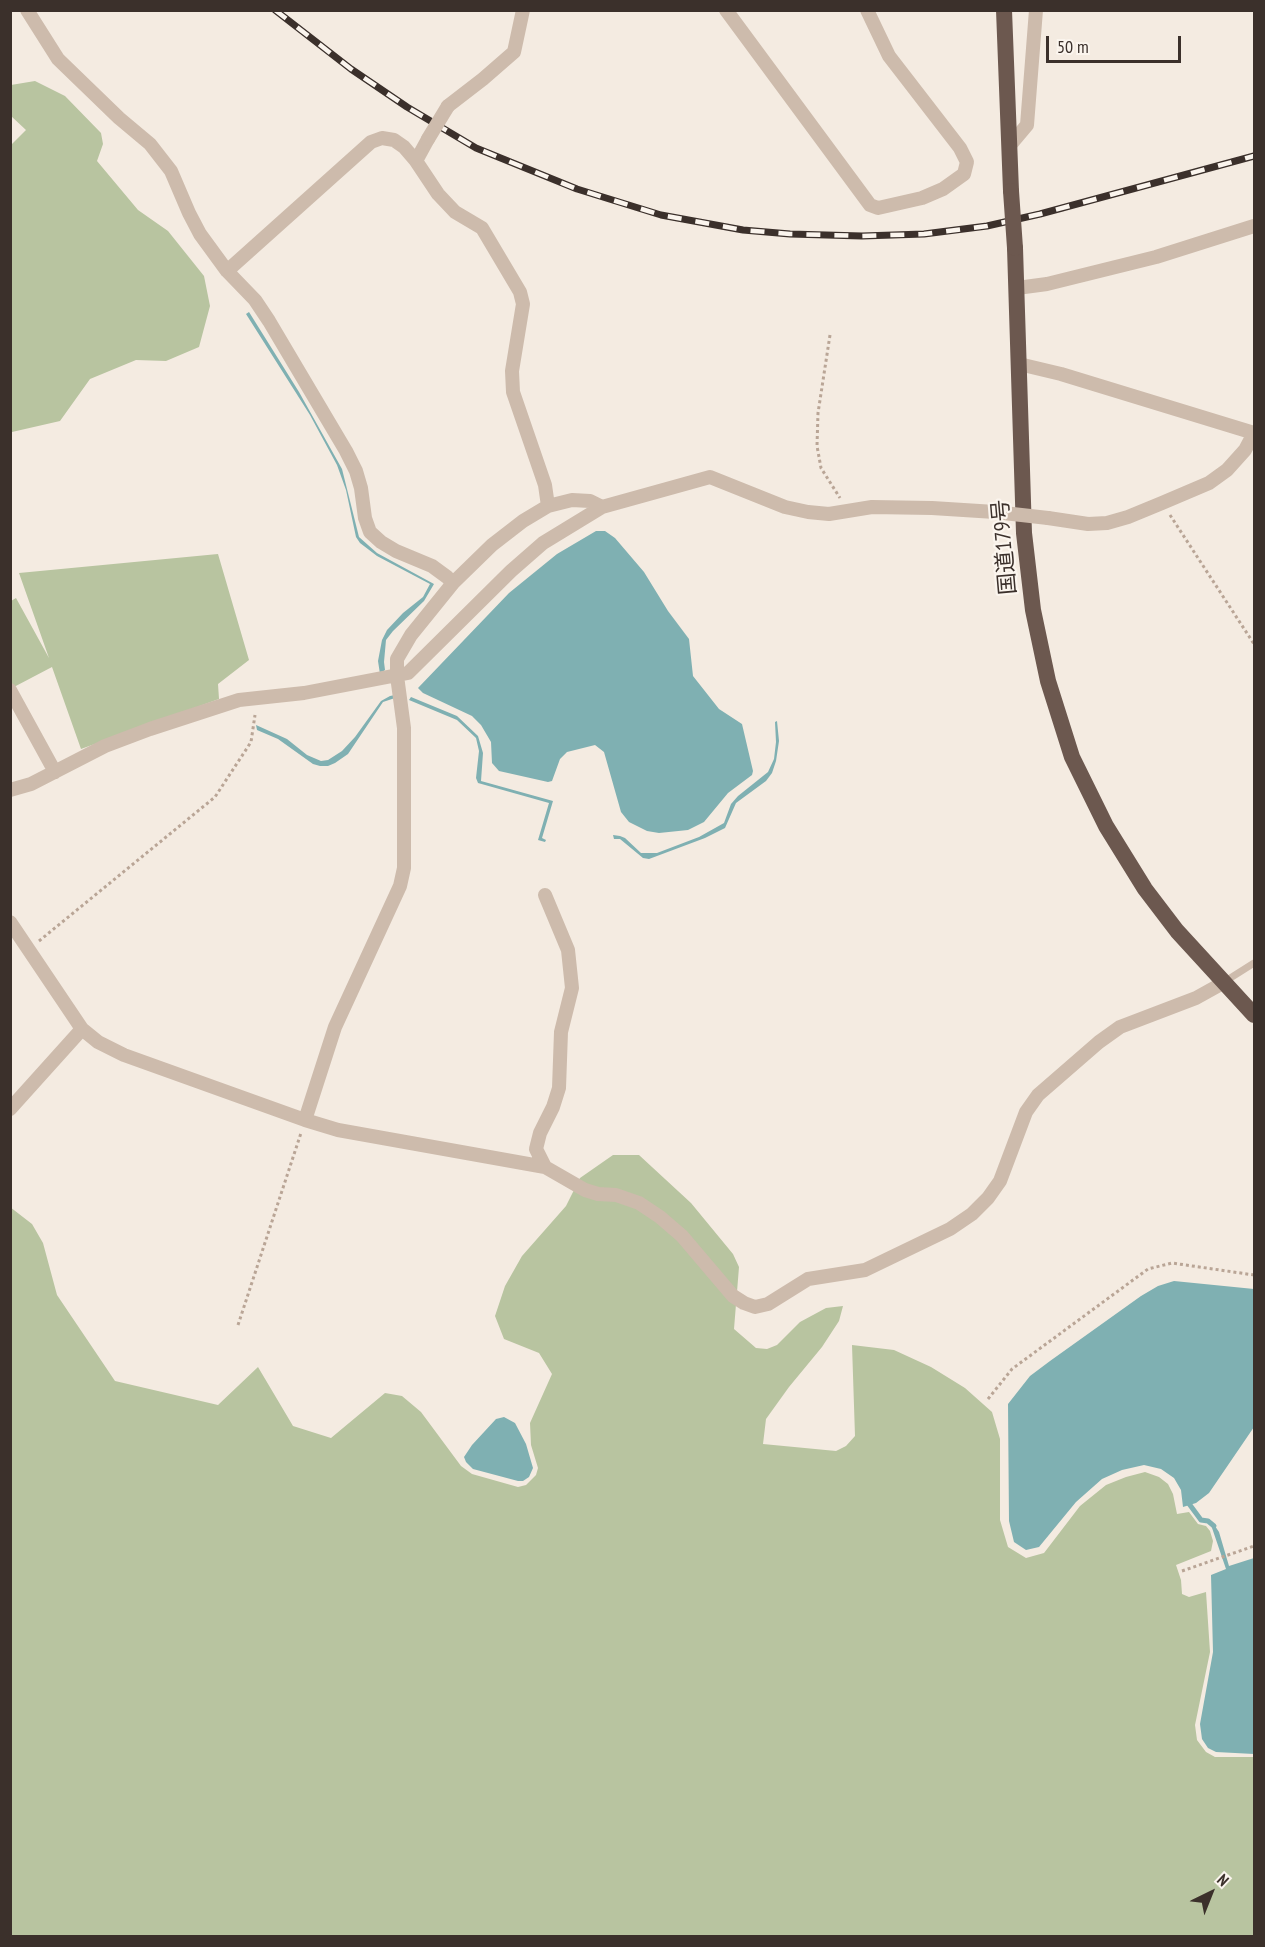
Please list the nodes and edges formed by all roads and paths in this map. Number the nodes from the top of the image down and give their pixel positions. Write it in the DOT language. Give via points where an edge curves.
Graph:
graph roads {
  1 [pos="27,10"];
  2 [pos="523,10"];
  3 [pos="726,10"];
  4 [pos="867,10"];
  5 [pos="1004,10"];
  6 [pos="1036,10"];
  7 [pos="1011,144"];
  8 [pos="416,161"];
  9 [pos="1254,226"];
  10 [pos="227,271"];
  11 [pos="1017,288"];
  12 [pos="830,334"];
  13 [pos="1018,364"];
  14 [pos="1254,433"];
  15 [pos="1162,503"];
  16 [pos="548,506"];
  17 [pos="602,507"];
  18 [pos="847,510"];
  19 [pos="453,583"];
  20 [pos="1254,644"];
  21 [pos="397,676"];
  22 [pos="10,690"];
  23 [pos="259,697"];
  24 [pos="55,772"];
  25 [pos="10,790"];
  26 [pos="544,896"];
  27 [pos="10,922"];
  28 [pos="28,950"];
  29 [pos="1254,963"];
  30 [pos="1221,984"];
  31 [pos="1254,1015"];
  32 [pos="82,1029"];
  33 [pos="10,1109"];
  34 [pos="305,1120"];
  35 [pos="545,1167"];
  36 [pos="1254,1275"];
  37 [pos="238,1325"];
  38 [pos="988,1399"];
  39 [pos="1254,1546"];
  40 [pos="1182,1571"];
  1 -- 10 [label="street" via="58,60 165,162 194,223"];
  2 -- 8 [label="street, bridge" via="514,52 448,106"];
  3 -- 4 [label="street" via="870,205 879,208 943,189 964,174 967,162 889,56"];
  5 -- 7 [label="highway, 国道179号"];
  6 -- 7 [label="street" via="1027,125"];
  7 -- 11 [label="highway, 国道179号, bridge"];
  8 -- 10 [label="street" via="393,140 371,141"];
  8 -- 16 [label="street" via="455,212 482,228 520,292 523,304 512,371 513,392 545,485"];
  9 -- 11 [label="street" via="1156,257"];
  10 -- 19 [label="street" via="269,321 346,451 356,471 370,532 396,551 432,566"];
  11 -- 13 [label="highway, 国道179号"];
  12 -- 18 [label="path" via="817,446 821,468"];
  13 -- 14 [label="street"];
  13 -- 30 [label="highway, 国道179号" via="1024,533 1033,610 1048,681 1072,757 1106,826 1145,889"];
  14 -- 15 [label="street" via="1227,470 1209,483"];
  15 -- 18 [label="street, bridge" via="1107,523 1088,524 995,512 872,507"];
  15 -- 20 [label="path"];
  16 -- 17 [label="street" via="572,500 590,501"];
  16 -- 19 [label="street" via="492,545"];
  17 -- 18 [label="street" via="710,477 785,507 808,512"];
  17 -- 21 [label="street" via="543,543 408,673"];
  19 -- 21 [label="street" via="402,648"];
  21 -- 23 [label="street"];
  21 -- 34 [label="street" via="404,728 403,876 334,1027"];
  22 -- 24 [label="street"];
  23 -- 24 [label="street" via="150,729 105,746"];
  23 -- 28 [label="path" via="251,741 215,797"];
  24 -- 25 [label="street"];
  26 -- 35 [label="street" via="568,950 572,988 561,1032 559,1088 536,1149"];
  27 -- 28 [label="street"];
  28 -- 32 [label="street"];
  29 -- 30 [label="lane"];
  30 -- 31 [label="highway, 国道179号"];
  30 -- 35 [label="street" via="1196,998 1120,1027 1038,1095 1026,1112 1000,1181 972,1214 950,1229 865,1270 807,1279 768,1304 755,1307 733,1296 682,1236 639,1203 585,1190"];
  32 -- 33 [label="street"];
  32 -- 34 [label="street" via="124,1055"];
  34 -- 35 [label="street" via="338,1130"];
  34 -- 37 [label="path"];
  36 -- 38 [label="path" via="1172,1263 1148,1269 1012,1369"];
  39 -- 40 [label="path"];
}
